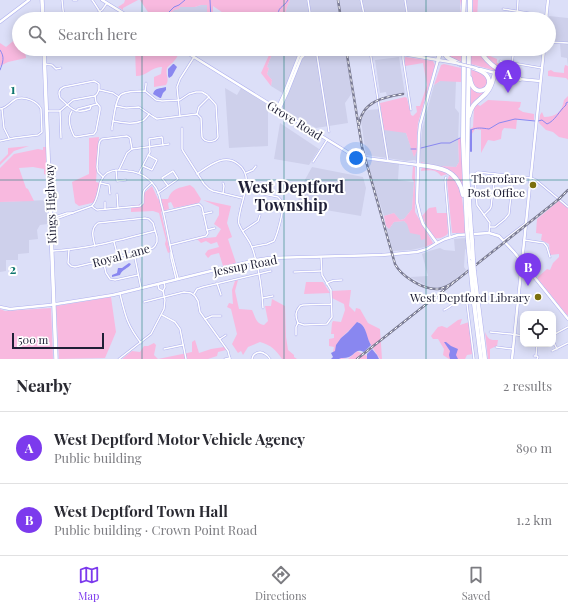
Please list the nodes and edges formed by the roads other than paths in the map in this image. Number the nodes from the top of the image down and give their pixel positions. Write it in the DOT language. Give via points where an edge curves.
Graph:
graph roads {
  1 [pos="29,0"];
  2 [pos="42,0"];
  3 [pos="62,0"];
  4 [pos="74,0"];
  5 [pos="77,0"];
  6 [pos="92,0"];
  7 [pos="102,0"];
  8 [pos="308,0"];
  9 [pos="361,0"];
  10 [pos="405,0"];
  11 [pos="465,0"];
  12 [pos="471,0"];
  13 [pos="518,0"];
  14 [pos="548,0"];
  15 [pos="107,3"];
  16 [pos="503,9"];
  17 [pos="518,11"];
  18 [pos="13,12"];
  19 [pos="43,12"];
  20 [pos="63,12"];
  21 [pos="100,12"];
  22 [pos="122,12"];
  23 [pos="310,12"];
  24 [pos="363,12"];
  25 [pos="407,12"];
  26 [pos="464,12"];
  27 [pos="471,12"];
  28 [pos="523,12"];
  29 [pos="547,12"];
  30 [pos="12,13"];
  31 [pos="0,22"];
  32 [pos="556,42"];
  33 [pos="568,43"];
  34 [pos="44,56"];
  35 [pos="299,56"];
  36 [pos="303,56"];
  37 [pos="317,56"];
  38 [pos="371,56"];
  39 [pos="403,56"];
  40 [pos="415,56"];
  41 [pos="439,56"];
  42 [pos="446,56"];
  43 [pos="463,56"];
  44 [pos="469,56"];
  45 [pos="469,56"];
  46 [pos="484,56"];
  47 [pos="513,56"];
  48 [pos="543,56"];
  49 [pos="194,57"];
  50 [pos="438,60"];
  51 [pos="500,61"];
  52 [pos="458,63"];
  53 [pos="44,64"];
  54 [pos="512,64"];
  55 [pos="52,65"];
  56 [pos="55,65"];
  57 [pos="471,67"];
  58 [pos="61,68"];
  59 [pos="542,68"];
  60 [pos="476,69"];
  61 [pos="494,73"];
  62 [pos="520,79"];
  63 [pos="540,81"];
  64 [pos="146,82"];
  65 [pos="99,90"];
  66 [pos="145,91"];
  67 [pos="95,96"];
  68 [pos="119,97"];
  69 [pos="209,97"];
  70 [pos="178,100"];
  71 [pos="97,104"];
  72 [pos="67,105"];
  73 [pos="116,106"];
  74 [pos="1,109"];
  75 [pos="278,109"];
  76 [pos="73,110"];
  77 [pos="411,110"];
  78 [pos="46,111"];
  79 [pos="60,111"];
  80 [pos="149,114"];
  81 [pos="197,114"];
  82 [pos="180,116"];
  83 [pos="113,121"];
  84 [pos="182,128"];
  85 [pos="112,130"];
  86 [pos="42,132"];
  87 [pos="47,132"];
  88 [pos="329,132"];
  89 [pos="61,138"];
  90 [pos="9,139"];
  91 [pos="327,140"];
  92 [pos="0,141"];
  93 [pos="169,144"];
  94 [pos="163,145"];
  95 [pos="150,146"];
  96 [pos="132,149"];
  97 [pos="148,155"];
  98 [pos="388,161"];
  99 [pos="313,162"];
  100 [pos="468,162"];
  101 [pos="418,165"];
  102 [pos="143,166"];
  103 [pos="256,166"];
  104 [pos="116,170"];
  105 [pos="119,170"];
  106 [pos="139,173"];
  107 [pos="246,173"];
  108 [pos="197,174"];
  109 [pos="495,174"];
  110 [pos="513,176"];
  111 [pos="104,177"];
  112 [pos="446,177"];
  113 [pos="531,178"];
  114 [pos="126,180"];
  115 [pos="100,183"];
  116 [pos="152,183"];
  117 [pos="223,183"];
  118 [pos="168,186"];
  119 [pos="245,190"];
  120 [pos="158,193"];
  121 [pos="223,193"];
  122 [pos="110,194"];
  123 [pos="117,194"];
  124 [pos="243,198"];
  125 [pos="105,202"];
  126 [pos="92,206"];
  127 [pos="568,207"];
  128 [pos="118,208"];
  129 [pos="105,209"];
  130 [pos="164,212"];
  131 [pos="212,212"];
  132 [pos="203,214"];
  133 [pos="484,214"];
  134 [pos="260,215"];
  135 [pos="466,217"];
  136 [pos="50,220"];
  137 [pos="526,223"];
  138 [pos="490,227"];
  139 [pos="215,228"];
  140 [pos="207,230"];
  141 [pos="469,230"];
  142 [pos="155,231"];
  143 [pos="243,231"];
  144 [pos="490,233"];
  145 [pos="450,237"];
  146 [pos="504,240"];
  147 [pos="524,240"];
  148 [pos="114,242"];
  149 [pos="437,244"];
  150 [pos="170,245"];
  151 [pos="95,246"];
  152 [pos="252,247"];
  153 [pos="69,250"];
  154 [pos="52,251"];
  155 [pos="523,251"];
  156 [pos="134,253"];
  157 [pos="516,254"];
  158 [pos="118,257"];
  159 [pos="321,257"];
  160 [pos="550,257"];
  161 [pos="103,260"];
  162 [pos="256,260"];
  163 [pos="522,262"];
  164 [pos="528,269"];
  165 [pos="271,271"];
  166 [pos="321,271"];
  167 [pos="294,272"];
  168 [pos="473,272"];
  169 [pos="259,274"];
  170 [pos="521,274"];
  171 [pos="138,275"];
  172 [pos="177,279"];
  173 [pos="342,280"];
  174 [pos="164,282"];
  175 [pos="218,283"];
  176 [pos="158,284"];
  177 [pos="326,284"];
  178 [pos="142,288"];
  179 [pos="163,291"];
  180 [pos="120,293"];
  181 [pos="221,294"];
  182 [pos="194,295"];
  183 [pos="272,296"];
  184 [pos="165,297"];
  185 [pos="263,298"];
  186 [pos="144,302"];
  187 [pos="54,304"];
  188 [pos="331,304"];
  189 [pos="0,307"];
  190 [pos="263,308"];
  191 [pos="444,310"];
  192 [pos="162,315"];
  193 [pos="221,316"];
  194 [pos="205,319"];
  195 [pos="568,319"];
  196 [pos="298,323"];
  197 [pos="568,327"];
  198 [pos="490,332"];
  199 [pos="556,333"];
  200 [pos="226,335"];
  201 [pos="296,335"];
  202 [pos="514,335"];
  203 [pos="520,336"];
  204 [pos="220,339"];
  205 [pos="141,343"];
  206 [pos="568,343"];
  207 [pos="183,345"];
  208 [pos="537,347"];
  209 [pos="496,348"];
  210 [pos="164,349"];
  211 [pos="513,349"];
  212 [pos="557,349"];
  213 [pos="552,351"];
  214 [pos="230,358"];
  215 [pos="56,359"];
  216 [pos="119,359"];
  217 [pos="186,359"];
  218 [pos="225,359"];
  219 [pos="252,359"];
  220 [pos="270,359"];
  221 [pos="474,359"];
  222 [pos="483,359"];
  223 [pos="512,359"];
  224 [pos="536,359"];
  1 -- 18 [label="main road"];
  2 -- 19 [label="main road"];
  3 -- 20 [label="street"];
  4 -- 5 [label="street"];
  6 -- 21 [label="street"];
  7 -- 15 [label="main road"];
  8 -- 23 [label="street"];
  9 -- 24 [label="street"];
  10 -- 25 [label="street"];
  11 -- 26 [label="highway"];
  12 -- 27 [label="highway"];
  13 -- 17 [label="street"];
  14 -- 29 [label="main road"];
  15 -- 21 [label="street"];
  15 -- 22 [label="main road"];
  16 -- 17 [label="street"];
  17 -- 28 [label="street"];
  30 -- 31 [label="main road"];
  32 -- 33 [label="street"];
  34 -- 53 [label="main road, Kings Highway"];
  35 -- 75 [label="main road"];
  36 -- 75 [label="main road"];
  37 -- 88 [label="street"];
  38 -- 98 [label="street"];
  39 -- 77 [label="street"];
  40 -- 50 [label="main road"];
  41 -- 50 [label="highway"];
  42 -- 52 [label="highway"];
  43 -- 135 [label="highway" via="462,129"];
  44 -- 60 [label="highway" via="472,86 477,90 483,90 488,87 489,80 486,74"];
  45 -- 100 [label="highway"];
  46 -- 62 [label="highway" via="492,66"];
  47 -- 54 [label="street"];
  48 -- 59 [label="main road"];
  49 -- 70 [label="street" via="176,90"];
  49 -- 75 [label="main road, Grove Road"];
  50 -- 52 [label="main road"];
  50 -- 101 [label="main road" via="420,125"];
  51 -- 54 [label="street"];
  52 -- 57 [label="main road, bridge"];
  53 -- 55 [label="street"];
  53 -- 78 [label="main road, Kings Highway"];
  54 -- 59 [label="street"];
  55 -- 56 [label="street"];
  55 -- 58 [label="street" via="56,69"];
  57 -- 60 [label="highway, bridge"];
  59 -- 63 [label="main road"];
  60 -- 61 [label="main road"];
  61 -- 62 [label="main road"];
  61 -- 100 [label="highway" via="488,91 473,104 470,113"];
  62 -- 63 [label="main road"];
  63 -- 113 [label="main road"];
  64 -- 66 [label="street"];
  65 -- 67 [label="street"];
  65 -- 68 [label="street"];
  65 -- 72 [label="street" via="99,84 95,81 62,88 59,95"];
  66 -- 68 [label="street" via="125,92"];
  66 -- 70 [label="street" via="157,100"];
  67 -- 71 [label="street"];
  67 -- 72 [label="street" via="76,99"];
  68 -- 73 [label="street"];
  69 -- 70 [label="street" via="199,92"];
  69 -- 81 [label="street"];
  69 -- 81 [label="street" via="216,105 217,139 204,141 201,118"];
  70 -- 82 [label="street"];
  71 -- 76 [label="street" via="78,109 76,112"];
  71 -- 76 [label="street" via="100,110 96,132 92,134 74,136 70,128"];
  72 -- 76 [label="street"];
  72 -- 79 [label="street"];
  73 -- 80 [label="street" via="139,106"];
  73 -- 83 [label="street"];
  74 -- 86 [label="street" via="16,100 30,99 41,109"];
  74 -- 90 [label="street"];
  75 -- 91 [label="main road, Grove Road"];
  78 -- 79 [label="street"];
  78 -- 87 [label="main road, Kings Highway"];
  79 -- 89 [label="street"];
  80 -- 82 [label="street" via="160,119"];
  80 -- 83 [label="street" via="139,122"];
  81 -- 82 [label="street"];
  83 -- 85 [label="street"];
  84 -- 108 [label="street" via="182,149"];
  86 -- 87 [label="street"];
  86 -- 90 [label="street" via="38,135"];
  87 -- 136 [label="main road, Kings Highway"];
  90 -- 92 [label="street"];
  91 -- 98 [label="main road, Grove Road" via="353,155"];
  91 -- 99 [label="street"];
  93 -- 94 [label="street"];
  94 -- 95 [label="street"];
  94 -- 95 [label="street" via="162,137 149,139"];
  95 -- 96 [label="street"];
  95 -- 97 [label="street"];
  96 -- 105 [label="street" via="127,153"];
  96 -- 111 [label="street" via="129,136 102,139 97,171"];
  97 -- 102 [label="street"];
  97 -- 102 [label="street" via="157,160 152,170"];
  98 -- 101 [label="main road, Grove Road"];
  100 -- 141 [label="highway"];
  101 -- 135 [label="highway" via="439,168 458,180 462,188"];
  101 -- 149 [label="main road" via="417,202 420,215"];
  102 -- 106 [label="street"];
  103 -- 107 [label="street"];
  104 -- 105 [label="street"];
  104 -- 111 [label="street"];
  104 -- 114 [label="street" via="117,181"];
  105 -- 106 [label="street"];
  106 -- 116 [label="street"];
  107 -- 108 [label="street" via="236,162 224,159"];
  107 -- 119 [label="street"];
  108 -- 121 [label="street" via="209,189"];
  109 -- 110 [label="street"];
  109 -- 133 [label="street" via="491,207"];
  109 -- 133 [label="street" via="480,172 475,176 477,205"];
  110 -- 113 [label="street"];
  110 -- 138 [label="street" via="509,214 495,227"];
  111 -- 115 [label="street"];
  112 -- 145 [label="street"];
  113 -- 127 [label="street"];
  113 -- 137 [label="main road"];
  115 -- 122 [label="street" via="109,184"];
  115 -- 126 [label="street" via="96,201"];
  116 -- 120 [label="street"];
  116 -- 128 [label="street" via="142,192 143,203 140,206"];
  117 -- 121 [label="street"];
  118 -- 118 [label="street" via="178,180 173,171 162,178"];
  118 -- 120 [label="street"];
  119 -- 124 [label="street"];
  119 -- 152 [label="street" via="278,197 283,205 274,240"];
  120 -- 130 [label="street"];
  121 -- 124 [label="street"];
  123 -- 128 [label="street"];
  124 -- 143 [label="street" via="239,218"];
  125 -- 129 [label="street"];
  126 -- 129 [label="street" via="96,209"];
  126 -- 136 [label="street"];
  128 -- 129 [label="street"];
  130 -- 132 [label="street" via="198,204 201,205"];
  130 -- 150 [label="street"];
  131 -- 132 [label="street"];
  132 -- 140 [label="street"];
  133 -- 138 [label="street"];
  134 -- 143 [label="street" via="258,221"];
  135 -- 141 [label="highway"];
  136 -- 154 [label="main road, Kings Highway"];
  137 -- 146 [label="street"];
  137 -- 147 [label="main road"];
  138 -- 144 [label="street"];
  139 -- 140 [label="street"];
  140 -- 150 [label="street" via="206,236"];
  141 -- 168 [label="highway, bridge"];
  142 -- 148 [label="street"];
  142 -- 151 [label="street, Royal Lane" via="153,223 148,218 98,223 93,229"];
  142 -- 156 [label="street, Royal Lane" via="155,246"];
  143 -- 152 [label="street"];
  144 -- 145 [label="main road, Jessup Road"];
  144 -- 146 [label="main road"];
  145 -- 149 [label="main road, Jessup Road"];
  146 -- 157 [label="main road"];
  147 -- 155 [label="main road"];
  147 -- 160 [label="street" via="544,243"];
  148 -- 151 [label="street"];
  148 -- 158 [label="street"];
  149 -- 159 [label="main road, Jessup Road" via="417,252"];
  150 -- 172 [label="street"];
  151 -- 153 [label="street"];
  152 -- 162 [label="street"];
  153 -- 154 [label="street"];
  153 -- 161 [label="street, Royal Lane" via="68,263 73,266"];
  154 -- 187 [label="main road, Kings Highway"];
  155 -- 157 [label="main road" via="520,256"];
  155 -- 163 [label="main road"];
  156 -- 158 [label="street, Royal Lane"];
  156 -- 171 [label="street"];
  157 -- 163 [label="main road"];
  158 -- 161 [label="street, Royal Lane"];
  159 -- 162 [label="main road, Jessup Road"];
  159 -- 166 [label="street"];
  161 -- 171 [label="street" via="106,274 110,279"];
  162 -- 169 [label="street"];
  162 -- 172 [label="main road, Jessup Road"];
  163 -- 164 [label="main road"];
  163 -- 170 [label="main road"];
  164 -- 170 [label="main road" via="523,269"];
  164 -- 195 [label="main road"];
  165 -- 169 [label="street"];
  166 -- 167 [label="street"];
  166 -- 177 [label="street"];
  168 -- 222 [label="highway"];
  168 -- 222 [label="highway" via="473,308"];
  169 -- 175 [label="street"];
  169 -- 185 [label="street"];
  170 -- 202 [label="main road"];
  171 -- 178 [label="street"];
  172 -- 174 [label="main road, Jessup Road"];
  173 -- 177 [label="street" via="333,280"];
  174 -- 176 [label="main road, Jessup Road"];
  174 -- 179 [label="street"];
  175 -- 181 [label="street"];
  175 -- 182 [label="street" via="197,289"];
  176 -- 178 [label="main road, Jessup Road"];
  176 -- 179 [label="street" via="159,289"];
  177 -- 188 [label="street" via="330,290"];
  178 -- 180 [label="main road, Jessup Road"];
  179 -- 184 [label="street"];
  180 -- 187 [label="main road, Jessup Road"];
  180 -- 205 [label="street" via="128,323"];
  182 -- 184 [label="street" via="187,292"];
  182 -- 194 [label="street"];
  183 -- 185 [label="street"];
  184 -- 186 [label="street"];
  184 -- 192 [label="street"];
  185 -- 190 [label="street"];
  187 -- 189 [label="main road, Jessup Road" via="10,309"];
  187 -- 215 [label="main road, Kings Highway"];
  188 -- 196 [label="street" via="300,306 295,317"];
  188 -- 196 [label="street" via="332,317 327,324"];
  191 -- 221 [label="street" via="466,296"];
  192 -- 205 [label="street" via="151,334"];
  192 -- 207 [label="street" via="178,326"];
  193 -- 194 [label="street"];
  194 -- 204 [label="street"];
  196 -- 201 [label="street"];
  197 -- 199 [label="street"];
  198 -- 202 [label="street"];
  200 -- 204 [label="street"];
  202 -- 203 [label="street"];
  202 -- 211 [label="main road"];
  204 -- 214 [label="street"];
  205 -- 216 [label="street"];
  206 -- 212 [label="street"];
  207 -- 210 [label="street"];
  207 -- 217 [label="street"];
  208 -- 224 [label="street" via="534,357"];
  209 -- 211 [label="street"];
  211 -- 223 [label="main road"];
  212 -- 213 [label="street"];
  214 -- 218 [label="street"];
  219 -- 220 [label="street" via="255,354 261,352"];
}
